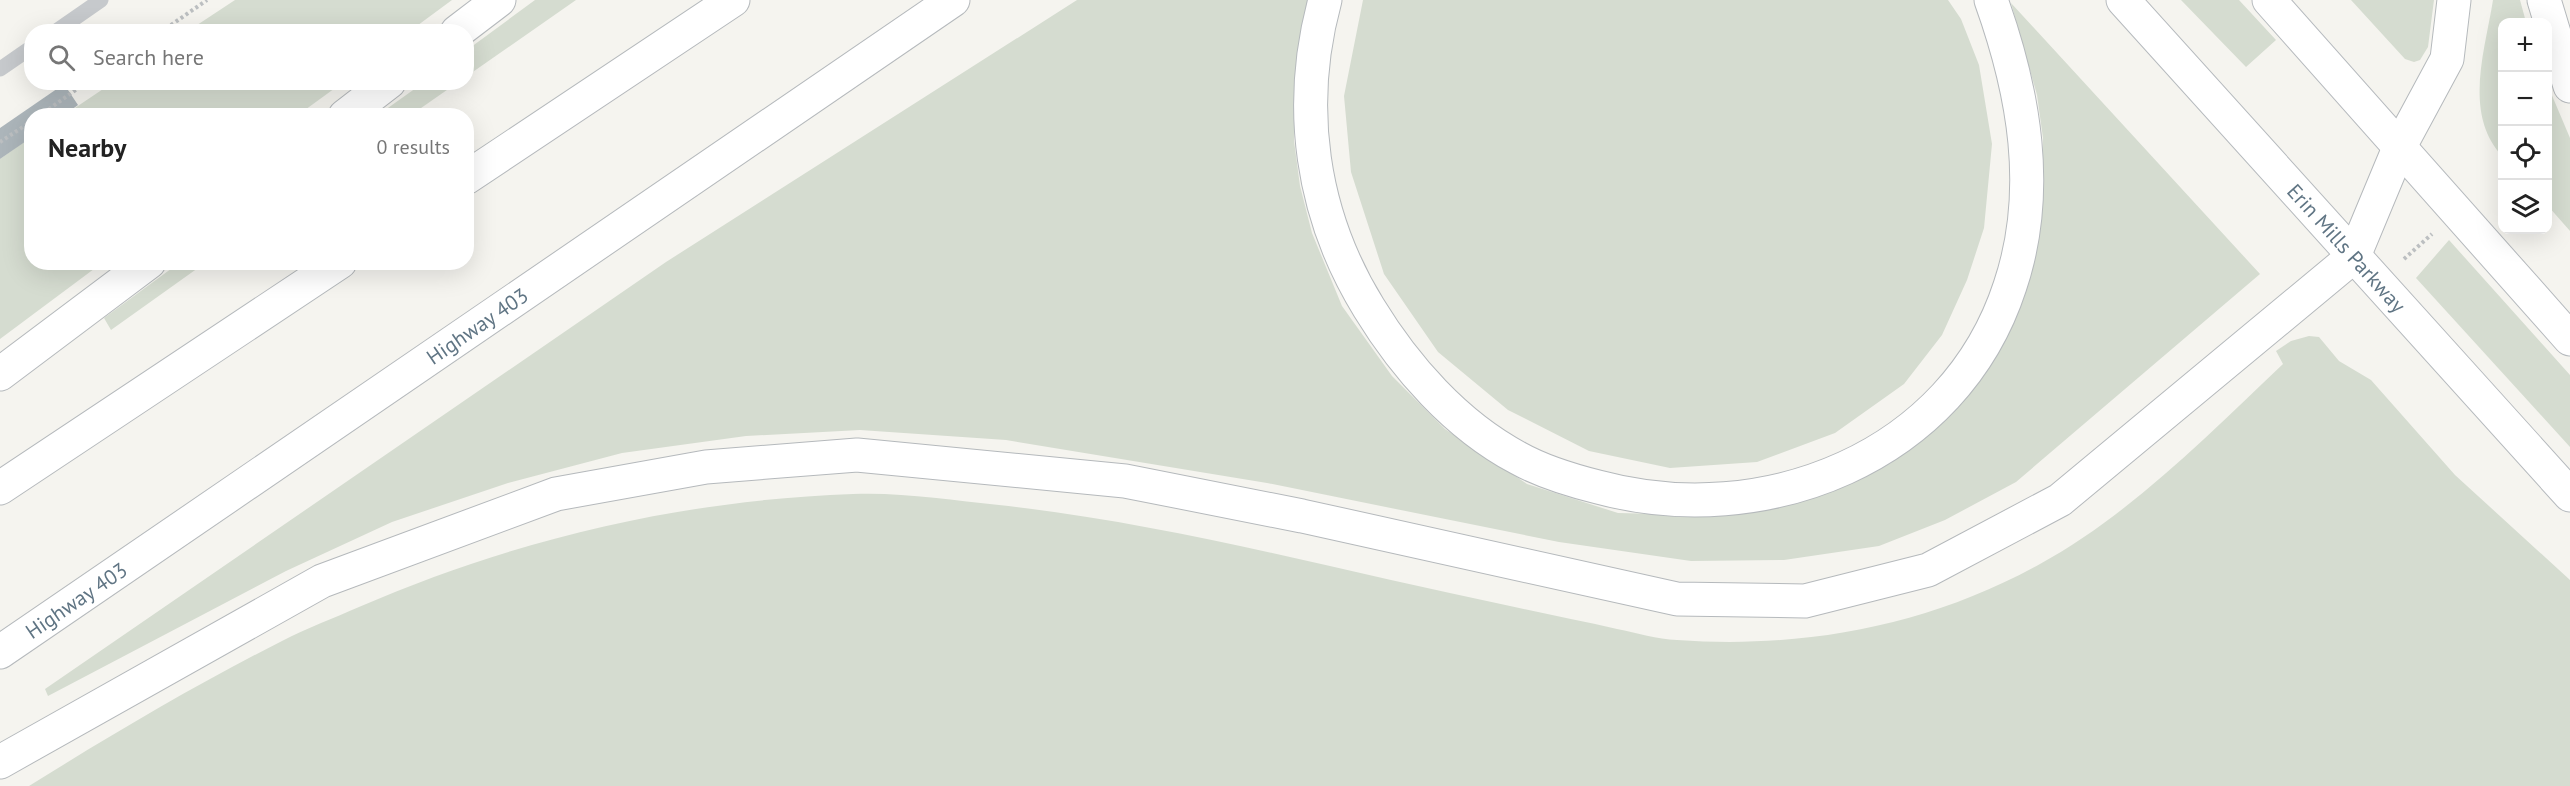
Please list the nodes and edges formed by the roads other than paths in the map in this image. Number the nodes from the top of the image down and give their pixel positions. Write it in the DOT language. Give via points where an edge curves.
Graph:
graph roads {
  1 [pos="101,0"];
  2 [pos="499,0"];
  3 [pos="733,0"];
  4 [pos="953,0"];
  5 [pos="1325,0"];
  6 [pos="1991,0"];
  7 [pos="2123,0"];
  8 [pos="2269,0"];
  9 [pos="2454,0"];
  10 [pos="2544,0"];
  11 [pos="66,24"];
  12 [pos="468,24"];
  13 [pos="24,52"];
  14 [pos="0,69"];
  15 [pos="2570,86"];
  16 [pos="379,90"];
  17 [pos="355,108"];
  18 [pos="2398,148"];
  19 [pos="474,173"];
  20 [pos="2354,256"];
  21 [pos="137,270"];
  22 [pos="328,270"];
  23 [pos="2570,339"];
  24 [pos="0,374"];
  25 [pos="0,488"];
  26 [pos="2570,495"];
  27 [pos="0,652"];
  28 [pos="0,762"];
  1 -- 11 [label="lane"];
  2 -- 12 [label="main road"];
  3 -- 19 [label="main road"];
  4 -- 27 [label="main road, Highway 403"];
  5 -- 6 [label="main road" via="1310,80 1310,131 1317,182 1331,232 1352,279 1400,353 1459,417 1519,459 1553,475 1625,495 1700,501 1772,493 1808,484 1875,454 1933,409 1979,351 2011,286 2022,241 2027,195 2026,149 2016,78"];
  7 -- 20 [label="main road, Erin Mills Parkway"];
  8 -- 18 [label="main road"];
  9 -- 18 [label="main road" via="2447,59"];
  10 -- 15 [label="main road"];
  13 -- 14 [label="lane"];
  16 -- 17 [label="main road"];
  18 -- 20 [label="main road"];
  18 -- 23 [label="main road"];
  20 -- 26 [label="main road, Erin Mills Parkway"];
  20 -- 28 [label="main road" via="2060,500 1928,570 1805,601 1677,599 1125,481 857,455 706,466 556,494 322,581"];
  21 -- 24 [label="main road"];
  22 -- 25 [label="main road"];
}
